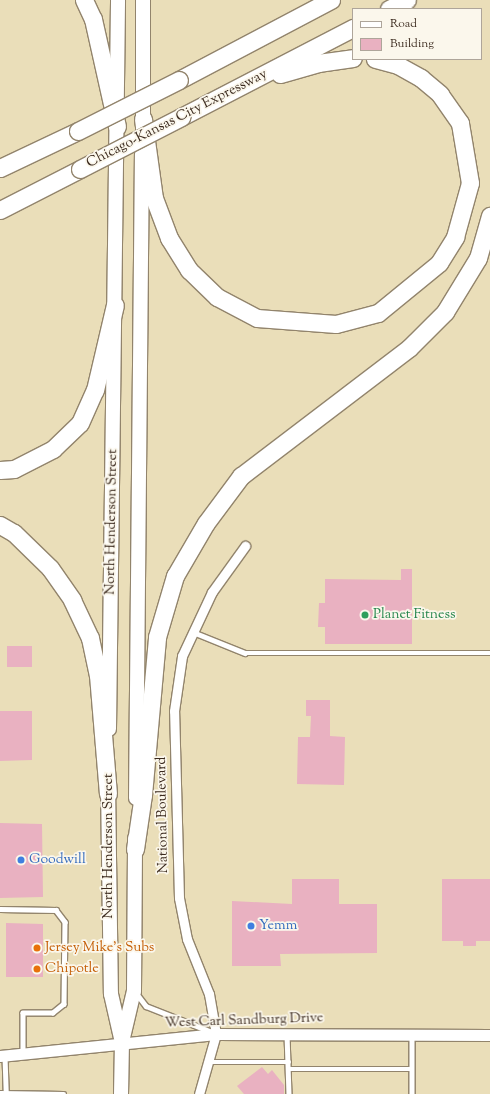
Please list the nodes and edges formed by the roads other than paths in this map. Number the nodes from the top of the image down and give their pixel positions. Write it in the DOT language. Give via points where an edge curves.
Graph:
graph roads {
  1 [pos="84,0"];
  2 [pos="118,0"];
  3 [pos="143,0"];
  4 [pos="314,0"];
  5 [pos="331,0"];
  6 [pos="407,0"];
  7 [pos="391,8"];
  8 [pos="352,29"];
  9 [pos="238,49"];
  10 [pos="352,58"];
  11 [pos="378,60"];
  12 [pos="241,86"];
  13 [pos="143,119"];
  14 [pos="117,126"];
  15 [pos="2,167"];
  16 [pos="0,210"];
  17 [pos="490,216"];
  18 [pos="115,305"];
  19 [pos="0,470"];
  20 [pos="0,525"];
  21 [pos="245,546"];
  22 [pos="193,632"];
  23 [pos="490,653"];
  24 [pos="108,794"];
  25 [pos="135,849"];
  26 [pos="0,909"];
  27 [pos="134,991"];
  28 [pos="287,1032"];
  29 [pos="216,1034"];
  30 [pos="412,1034"];
  31 [pos="490,1034"];
  32 [pos="122,1042"];
  33 [pos="23,1054"];
  34 [pos="2,1056"];
  35 [pos="208,1062"];
  36 [pos="289,1062"];
  37 [pos="289,1068"];
  38 [pos="412,1069"];
  39 [pos="0,1093"];
  40 [pos="6,1093"];
  41 [pos="33,1093"];
  42 [pos="63,1094"];
  43 [pos="121,1094"];
  44 [pos="199,1094"];
  45 [pos="289,1094"];
  46 [pos="412,1094"];
  1 -- 14 [label="highway" via="93,19"];
  2 -- 14 [label="main road, North Henderson Street"];
  3 -- 13 [label="main road, North Henderson Street"];
  4 -- 9 [label="highway"];
  5 -- 9 [label="highway"];
  6 -- 7 [label="highway"];
  8 -- 12 [label="highway, Chicago-Kansas City Expressway"];
  9 -- 15 [label="highway, bridge"];
  10 -- 12 [label="highway" via="318,63"];
  11 -- 13 [label="highway" via="404,68 422,78 440,94 460,123 470,183 455,236 439,263 378,313 336,324 257,318 217,297 189,270 168,238 154,198"];
  12 -- 16 [label="highway, Chicago-Kansas City Expressway, bridge"];
  13 -- 25 [label="main road, North Henderson Street"];
  14 -- 18 [label="main road, North Henderson Street"];
  17 -- 25 [label="highway" via="478,258 445,312 409,348 240,476 206,523 175,576 157,638 143,794"];
  18 -- 19 [label="highway" via="95,390 80,423 53,449 14,469"];
  18 -- 24 [label="main road, North Henderson Street"];
  20 -- 24 [label="highway" via="14,533 50,568 72,600 90,638 98,675"];
  21 -- 22 [label="street, National Boulevard" via="212,592"];
  22 -- 23 [label="lane" via="245,653"];
  22 -- 29 [label="street, National Boulevard" via="182,656 174,711 179,898 187,939 209,994"];
  24 -- 32 [label="main road, North Henderson Street" via="111,994"];
  25 -- 27 [label="main road, North Henderson Street"];
  26 -- 33 [label="lane" via="56,910 65,922 64,1004 53,1012 23,1013"];
  27 -- 29 [label="lane" via="146,1006"];
  27 -- 32 [label="main road, North Henderson Street"];
  28 -- 29 [label="street, West Carl Sandburg Drive"];
  28 -- 30 [label="street, West Carl Sandburg Drive"];
  28 -- 36 [label="lane"];
  29 -- 32 [label="street, West Carl Sandburg Drive"];
  29 -- 35 [label="street, National Boulevard"];
  30 -- 31 [label="street, West Carl Sandburg Drive"];
  30 -- 38 [label="lane"];
  32 -- 33 [label="street, West Carl Sandburg Drive"];
  32 -- 43 [label="main road, North Henderson Street"];
  33 -- 34 [label="street, West Carl Sandburg Drive"];
  34 -- 40 [label="lane"];
  35 -- 36 [label="lane"];
  35 -- 44 [label="street, National Boulevard"];
  36 -- 37 [label="lane"];
  37 -- 38 [label="lane"];
  37 -- 45 [label="lane"];
  38 -- 46 [label="lane"];
  39 -- 40 [label="lane"];
  40 -- 41 [label="lane"];
  41 -- 42 [label="lane"];
}
